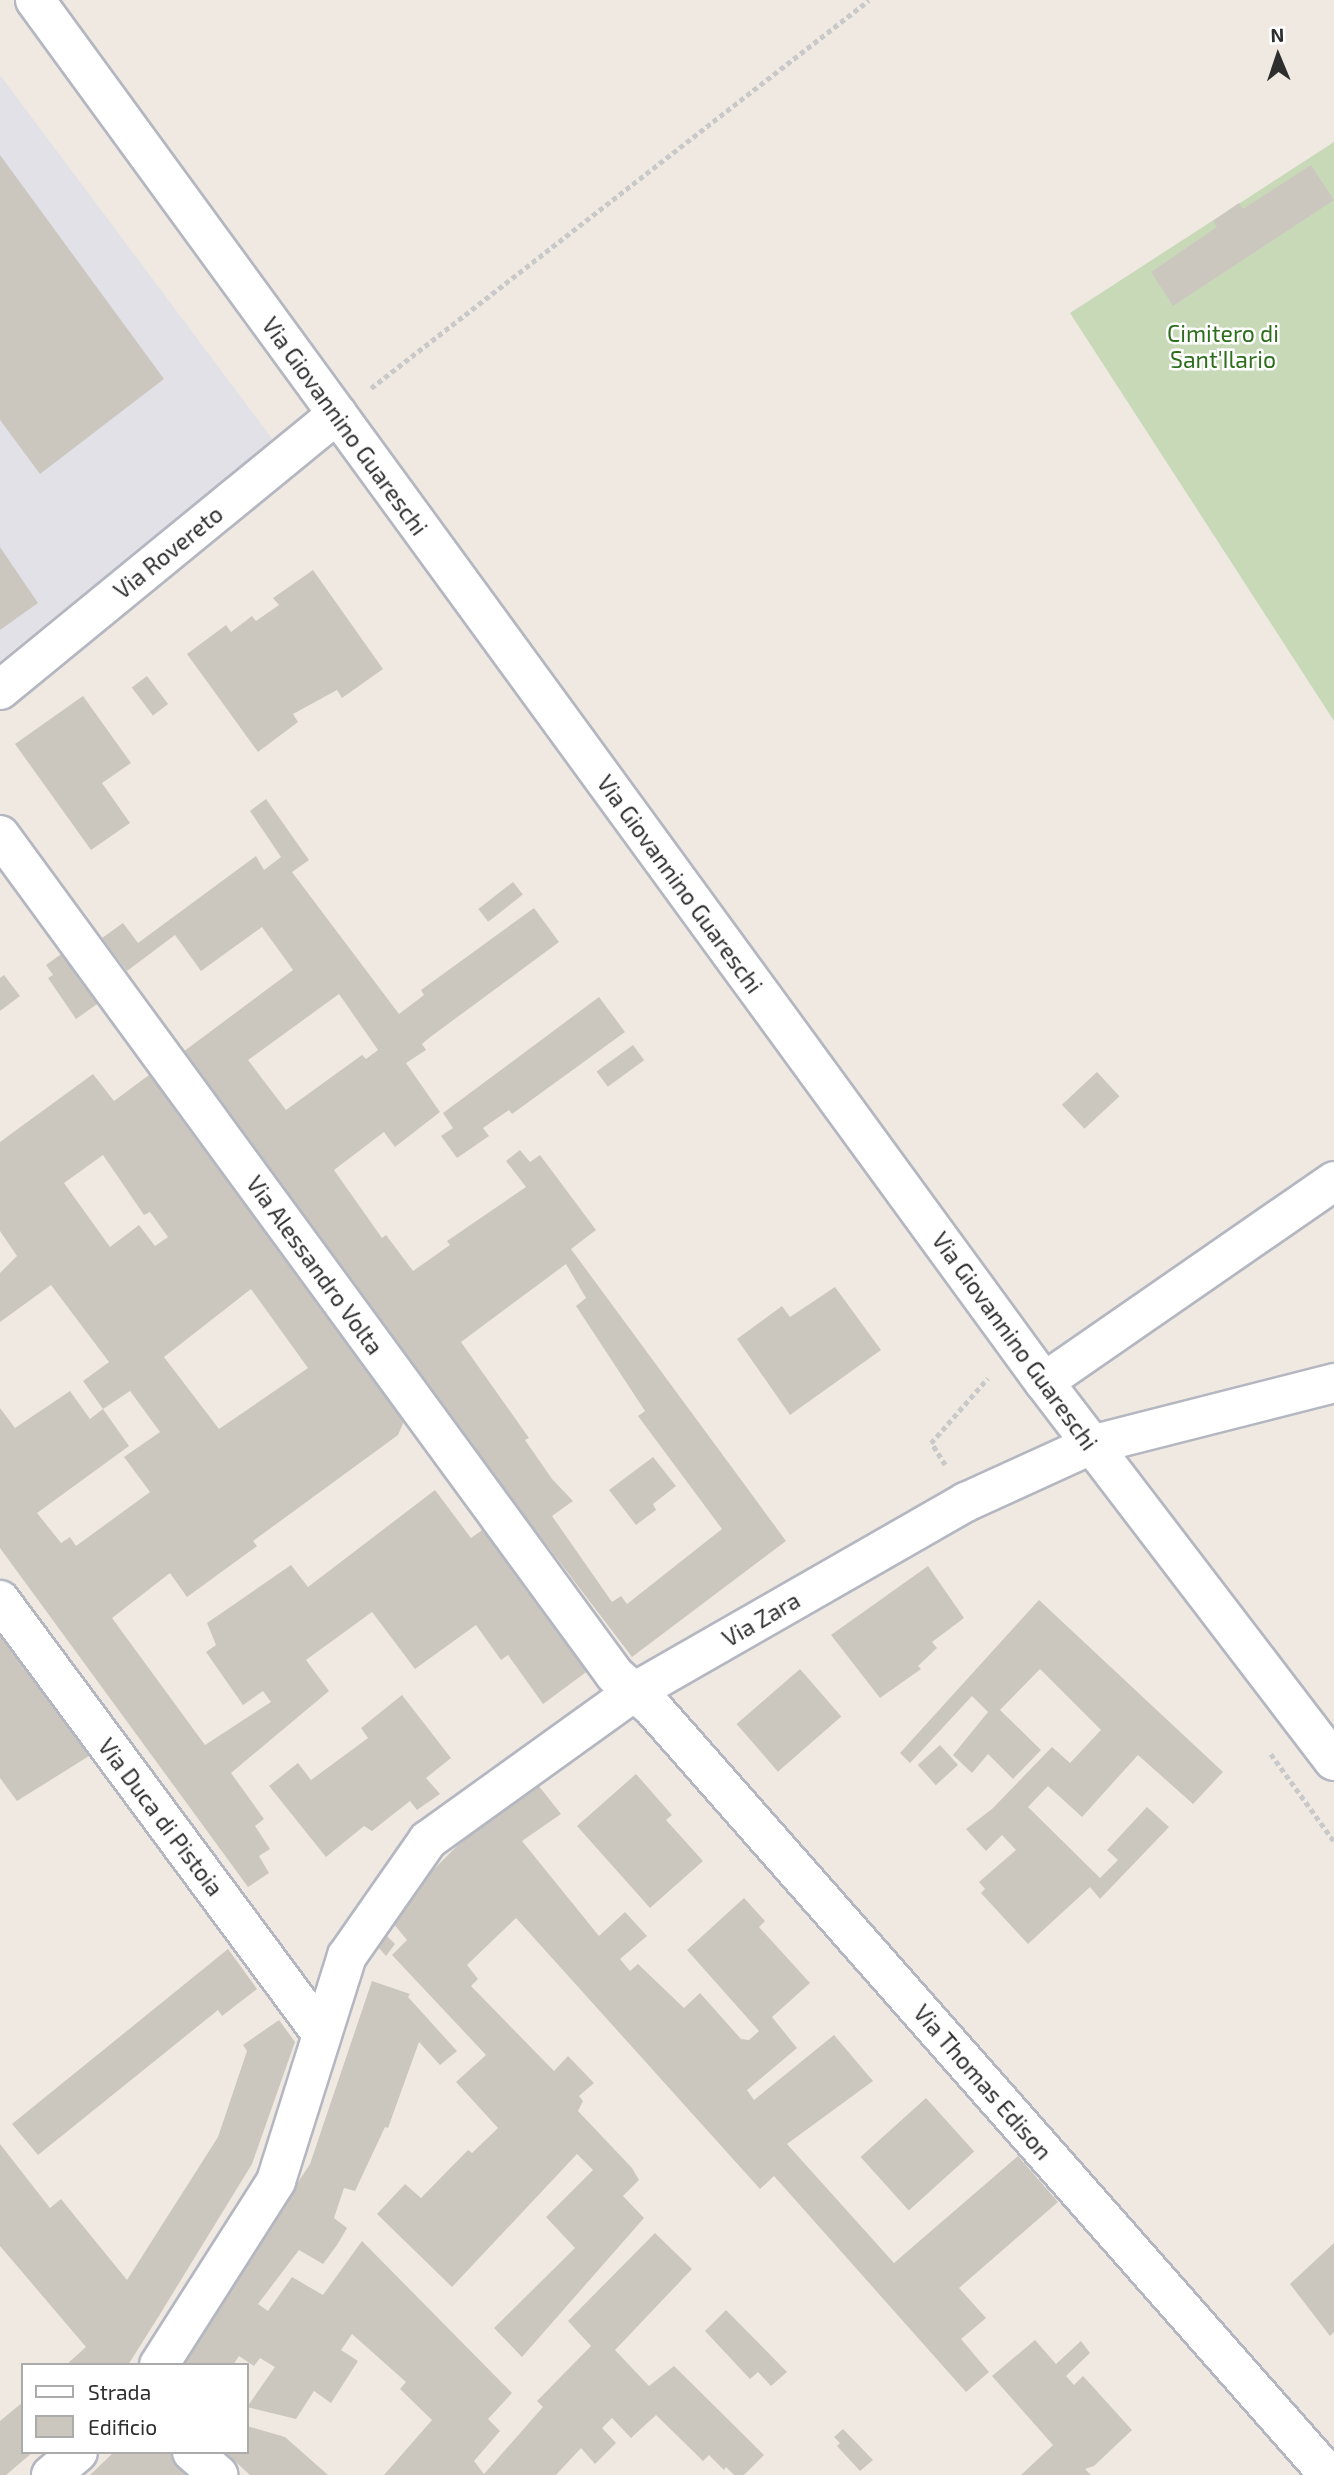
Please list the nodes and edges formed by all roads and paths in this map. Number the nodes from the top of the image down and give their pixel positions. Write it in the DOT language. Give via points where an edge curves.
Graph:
graph roads {
  1 [pos="34,0"];
  2 [pos="869,0"];
  3 [pos="337,414"];
  4 [pos="0,690"];
  5 [pos="0,835"];
  6 [pos="1334,1181"];
  7 [pos="1044,1382"];
  8 [pos="1334,1383"];
  9 [pos="1091,1445"];
  10 [pos="0,1600"];
  11 [pos="634,1692"];
  12 [pos="1263,1742"];
  13 [pos="1334,1761"];
  14 [pos="1334,1841"];
  15 [pos="321,2034"];
  16 [pos="160,2363"];
  17 [pos="76,2454"];
  18 [pos="194,2454"];
  19 [pos="51,2475"];
  20 [pos="218,2475"];
  21 [pos="1329,2475"];
  1 -- 3 [label="street, Via Giovannino Guareschi"];
  2 -- 3 [label="path"];
  3 -- 4 [label="street, Via Rovereto"];
  3 -- 7 [label="street, Via Giovannino Guareschi"];
  5 -- 11 [label="street, Via Alessandro Volta" via="615,1675"];
  6 -- 7 [label="street"];
  7 -- 9 [label="street, Via Giovannino Guareschi"];
  8 -- 9 [label="street, Via Zara"];
  9 -- 11 [label="street, Via Zara" via="966,1502"];
  9 -- 13 [label="street, Via Giovannino Guareschi"];
  10 -- 15 [label="street, Via Duca di Pistoia"];
  11 -- 15 [label="street, Via Zara" via="428,1840 347,1956"];
  11 -- 21 [label="street, Via Thomas Edison" via="671,1728"];
  12 -- 14 [label="path"];
  15 -- 16 [label="street, Via Zara" via="276,2181"];
  17 -- 19 [label="street"];
  18 -- 20 [label="street"];
}
